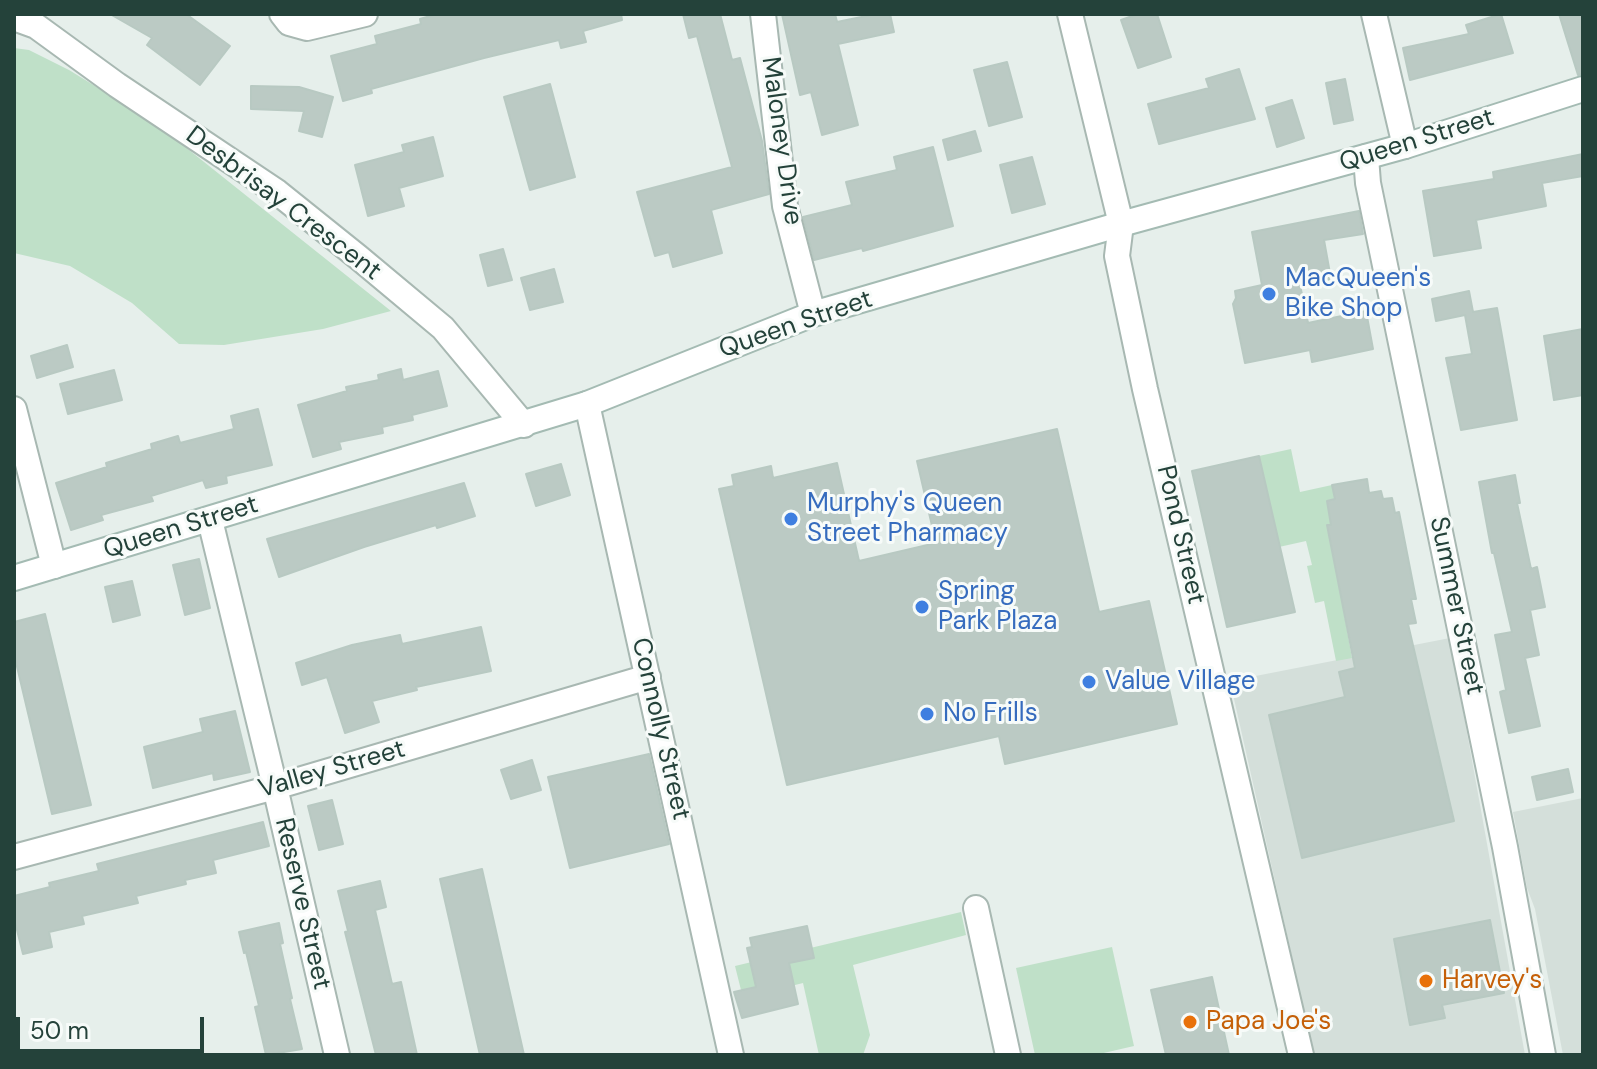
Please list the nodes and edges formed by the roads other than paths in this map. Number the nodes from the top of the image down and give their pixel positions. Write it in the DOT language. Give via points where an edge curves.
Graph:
graph roads {
  1 [pos="282,14"];
  2 [pos="365,14"];
  3 [pos="763,14"];
  4 [pos="1070,14"];
  5 [pos="1374,14"];
  6 [pos="14,18"];
  7 [pos="1583,89"];
  8 [pos="1405,146"];
  9 [pos="1366,157"];
  10 [pos="1121,224"];
  11 [pos="813,314"];
  12 [pos="587,404"];
  13 [pos="14,409"];
  14 [pos="524,425"];
  15 [pos="210,520"];
  16 [pos="54,566"];
  17 [pos="14,578"];
  18 [pos="648,677"];
  19 [pos="275,787"];
  20 [pos="14,857"];
  21 [pos="976,908"];
  22 [pos="337,1055"];
  23 [pos="731,1055"];
  24 [pos="1008,1055"];
  25 [pos="1301,1055"];
  26 [pos="1543,1055"];
  1 -- 2 [label="street" via="289,23 307,28"];
  3 -- 11 [label="street, Maloney Drive" via="785,206"];
  4 -- 10 [label="street, Pond Street"];
  5 -- 8 [label="street"];
  6 -- 14 [label="street, Desbrisay Crescent" via="36,26 277,192 443,328"];
  7 -- 8 [label="street, Queen Street"];
  8 -- 9 [label="street, Queen Street"];
  9 -- 10 [label="street, Queen Street"];
  9 -- 26 [label="street, Summer Street"];
  10 -- 11 [label="street, Queen Street"];
  10 -- 25 [label="street, Pond Street" via="1117,256 1145,389"];
  11 -- 12 [label="street, Queen Street"];
  12 -- 14 [label="street, Queen Street"];
  12 -- 18 [label="street, Connolly Street"];
  13 -- 16 [label="street"];
  14 -- 15 [label="street, Queen Street"];
  15 -- 16 [label="street, Queen Street"];
  15 -- 19 [label="street, Reserve Street"];
  16 -- 17 [label="street, Queen Street"];
  18 -- 19 [label="street, Valley Street"];
  18 -- 23 [label="street, Connolly Street"];
  19 -- 20 [label="street, Valley Street"];
  19 -- 22 [label="street, Reserve Street"];
  21 -- 24 [label="street"];
}
